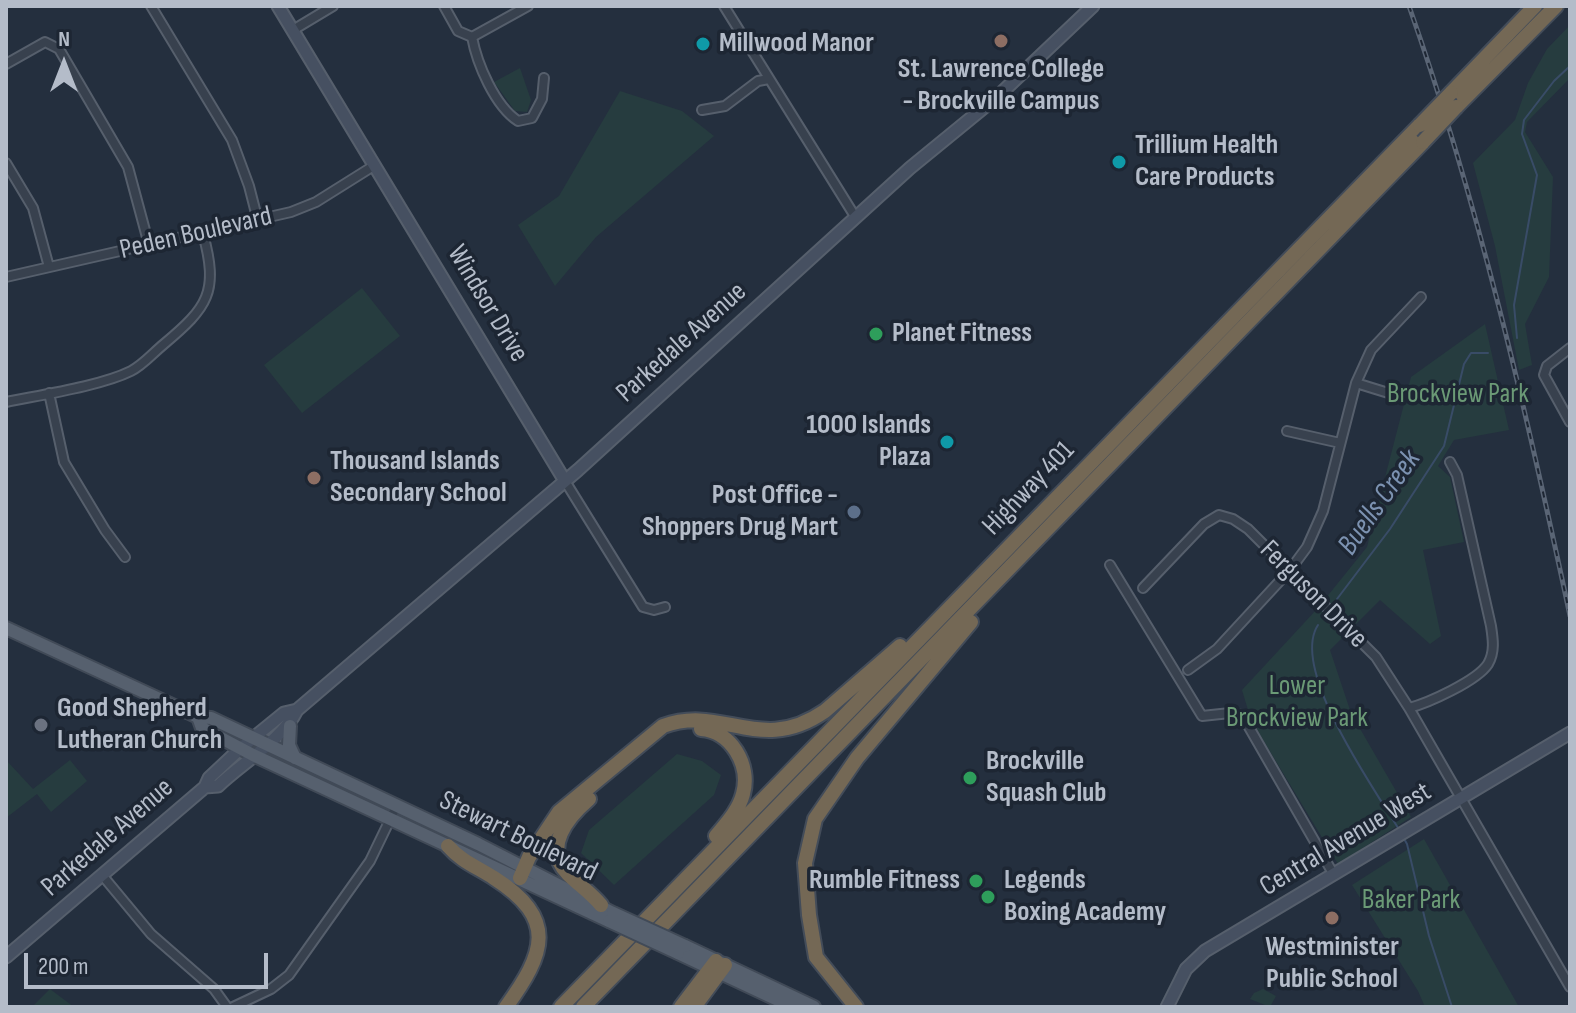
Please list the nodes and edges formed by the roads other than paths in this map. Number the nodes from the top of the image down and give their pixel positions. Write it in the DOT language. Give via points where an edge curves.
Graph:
graph roads {
  1 [pos="151,6"];
  2 [pos="278,6"];
  3 [pos="333,6"];
  4 [pos="444,6"];
  5 [pos="528,6"];
  6 [pos="1093,6"];
  7 [pos="1535,6"];
  8 [pos="1556,6"];
  9 [pos="726,7"];
  10 [pos="293,30"];
  11 [pos="472,37"];
  12 [pos="6,64"];
  13 [pos="544,78"];
  14 [pos="769,79"];
  15 [pos="1454,100"];
  16 [pos="702,110"];
  17 [pos="6,163"];
  18 [pos="375,165"];
  19 [pos="856,218"];
  20 [pos="258,221"];
  21 [pos="203,234"];
  22 [pos="149,245"];
  23 [pos="49,267"];
  24 [pos="6,277"];
  25 [pos="1421,297"];
  26 [pos="1570,348"];
  27 [pos="1356,383"];
  28 [pos="49,393"];
  29 [pos="1398,396"];
  30 [pos="6,402"];
  31 [pos="1570,422"];
  32 [pos="1287,431"];
  33 [pos="1340,443"];
  34 [pos="1450,462"];
  35 [pos="565,481"];
  36 [pos="1030,550"];
  37 [pos="125,557"];
  38 [pos="1110,565"];
  39 [pos="1290,570"];
  40 [pos="1143,588"];
  41 [pos="968,589"];
  42 [pos="665,607"];
  43 [pos="6,628"];
  44 [pos="1188,670"];
  45 [pos="1409,708"];
  46 [pos="297,710"];
  47 [pos="198,717"];
  48 [pos="290,726"];
  49 [pos="1570,733"];
  50 [pos="254,738"];
  51 [pos="267,745"];
  52 [pos="247,751"];
  53 [pos="295,758"];
  54 [pos="1461,799"];
  55 [pos="397,805"];
  56 [pos="391,821"];
  57 [pos="448,846"];
  58 [pos="522,873"];
  59 [pos="102,875"];
  60 [pos="1334,875"];
  61 [pos="608,913"];
  62 [pos="629,936"];
  63 [pos="6,957"];
  64 [pos="718,967"];
  65 [pos="1570,987"];
  66 [pos="230,1007"];
  67 [pos="506,1007"];
  68 [pos="561,1007"];
  69 [pos="583,1007"];
  70 [pos="681,1007"];
  71 [pos="694,1007"];
  72 [pos="793,1007"];
  73 [pos="814,1007"];
  74 [pos="856,1007"];
  75 [pos="1167,1007"];
  1 -- 20 [label="street" via="232,140"];
  2 -- 10 [label="street, Windsor Drive"];
  3 -- 10 [label="street"];
  4 -- 11 [label="street" via="458,31"];
  5 -- 11 [label="street"];
  6 -- 19 [label="street, Parkedale Avenue"];
  7 -- 15 [label="highway, Highway 401"];
  8 -- 15 [label="highway, Highway 401"];
  9 -- 14 [label="street"];
  10 -- 18 [label="street, Windsor Drive"];
  11 -- 13 [label="street" via="479,66 508,115 518,121 532,118 542,99"];
  12 -- 22 [label="street" via="45,42 59,49 128,167"];
  14 -- 16 [label="street" via="758,81 725,106"];
  14 -- 19 [label="street"];
  15 -- 36 [label="highway, Highway 401, bridge" via="1423,142"];
  15 -- 41 [label="highway, Highway 401, bridge" via="1420,125"];
  17 -- 23 [label="street" via="33,208"];
  18 -- 20 [label="street, Peden Boulevard" via="316,202"];
  18 -- 35 [label="street, Windsor Drive"];
  19 -- 35 [label="street, Parkedale Avenue"];
  20 -- 21 [label="street, Peden Boulevard"];
  21 -- 22 [label="street, Peden Boulevard"];
  21 -- 28 [label="street" via="210,288 187,325 132,370"];
  22 -- 23 [label="street, Peden Boulevard"];
  23 -- 24 [label="street, Peden Boulevard"];
  25 -- 27 [label="street" via="1371,350"];
  26 -- 31 [label="street" via="1547,366 1544,375"];
  27 -- 29 [label="street"];
  27 -- 33 [label="street"];
  28 -- 30 [label="street"];
  28 -- 37 [label="street" via="64,462"];
  32 -- 33 [label="street"];
  33 -- 39 [label="street" via="1323,511"];
  34 -- 45 [label="street" via="1494,648 1488,665 1473,677"];
  35 -- 42 [label="street, Windsor Drive" via="643,607"];
  35 -- 46 [label="street, Parkedale Avenue"];
  36 -- 69 [label="highway, Highway 401"];
  36 -- 74 [label="highway" via="1023,566 857,758 815,819 805,863 816,957"];
  38 -- 60 [label="street" via="1202,716 1242,715"];
  39 -- 40 [label="street, Ferguson Drive" via="1248,529 1219,515"];
  39 -- 44 [label="street" via="1217,649"];
  39 -- 45 [label="street, Ferguson Drive" via="1376,657"];
  41 -- 58 [label="highway" via="812,720 776,731 696,719 663,726 559,812"];
  41 -- 62 [label="highway, Highway 401"];
  43 -- 47 [label="main road, Stewart Boulevard"];
  45 -- 54 [label="street, Ferguson Drive"];
  46 -- 48 [label="street, Parkedale Avenue"];
  46 -- 50 [label="street, Parkedale Avenue" via="284,713"];
  47 -- 50 [label="main road, Stewart Boulevard"];
  47 -- 52 [label="main road, Stewart Boulevard" via="202,728"];
  48 -- 51 [label="street, Parkedale Avenue"];
  48 -- 53 [label="main road"];
  49 -- 54 [label="street, Central Avenue West"];
  50 -- 51 [label="main road, Stewart Boulevard"];
  50 -- 52 [label="street, Parkedale Avenue"];
  51 -- 52 [label="street, Parkedale Avenue"];
  51 -- 53 [label="main road, Stewart Boulevard"];
  52 -- 56 [label="main road, Stewart Boulevard"];
  52 -- 59 [label="street, Parkedale Avenue" via="209,778"];
  53 -- 55 [label="main road, Stewart Boulevard"];
  54 -- 60 [label="street, Central Avenue West"];
  54 -- 65 [label="street, Ferguson Drive"];
  55 -- 56 [label="street"];
  55 -- 58 [label="main road, Stewart Boulevard"];
  56 -- 57 [label="main road, Stewart Boulevard"];
  56 -- 66 [label="street" via="370,861 289,975"];
  57 -- 58 [label="main road, Stewart Boulevard"];
  57 -- 67 [label="highway" via="518,894 536,921 538,941 530,975"];
  58 -- 61 [label="main road, Stewart Boulevard"];
  59 -- 63 [label="street, Parkedale Avenue"];
  59 -- 66 [label="street" via="151,934"];
  60 -- 75 [label="street, Central Avenue West" via="1205,951 1186,969"];
  61 -- 62 [label="highway" via="561,865 557,855 565,823 665,734 709,729 728,739 741,759 743,795 727,823"];
  61 -- 64 [label="main road, Stewart Boulevard, bridge"];
  62 -- 68 [label="highway, Highway 401"];
  64 -- 70 [label="highway"];
  64 -- 71 [label="highway"];
  64 -- 72 [label="main road, Stewart Boulevard"];
  64 -- 73 [label="main road, Stewart Boulevard"];
}
